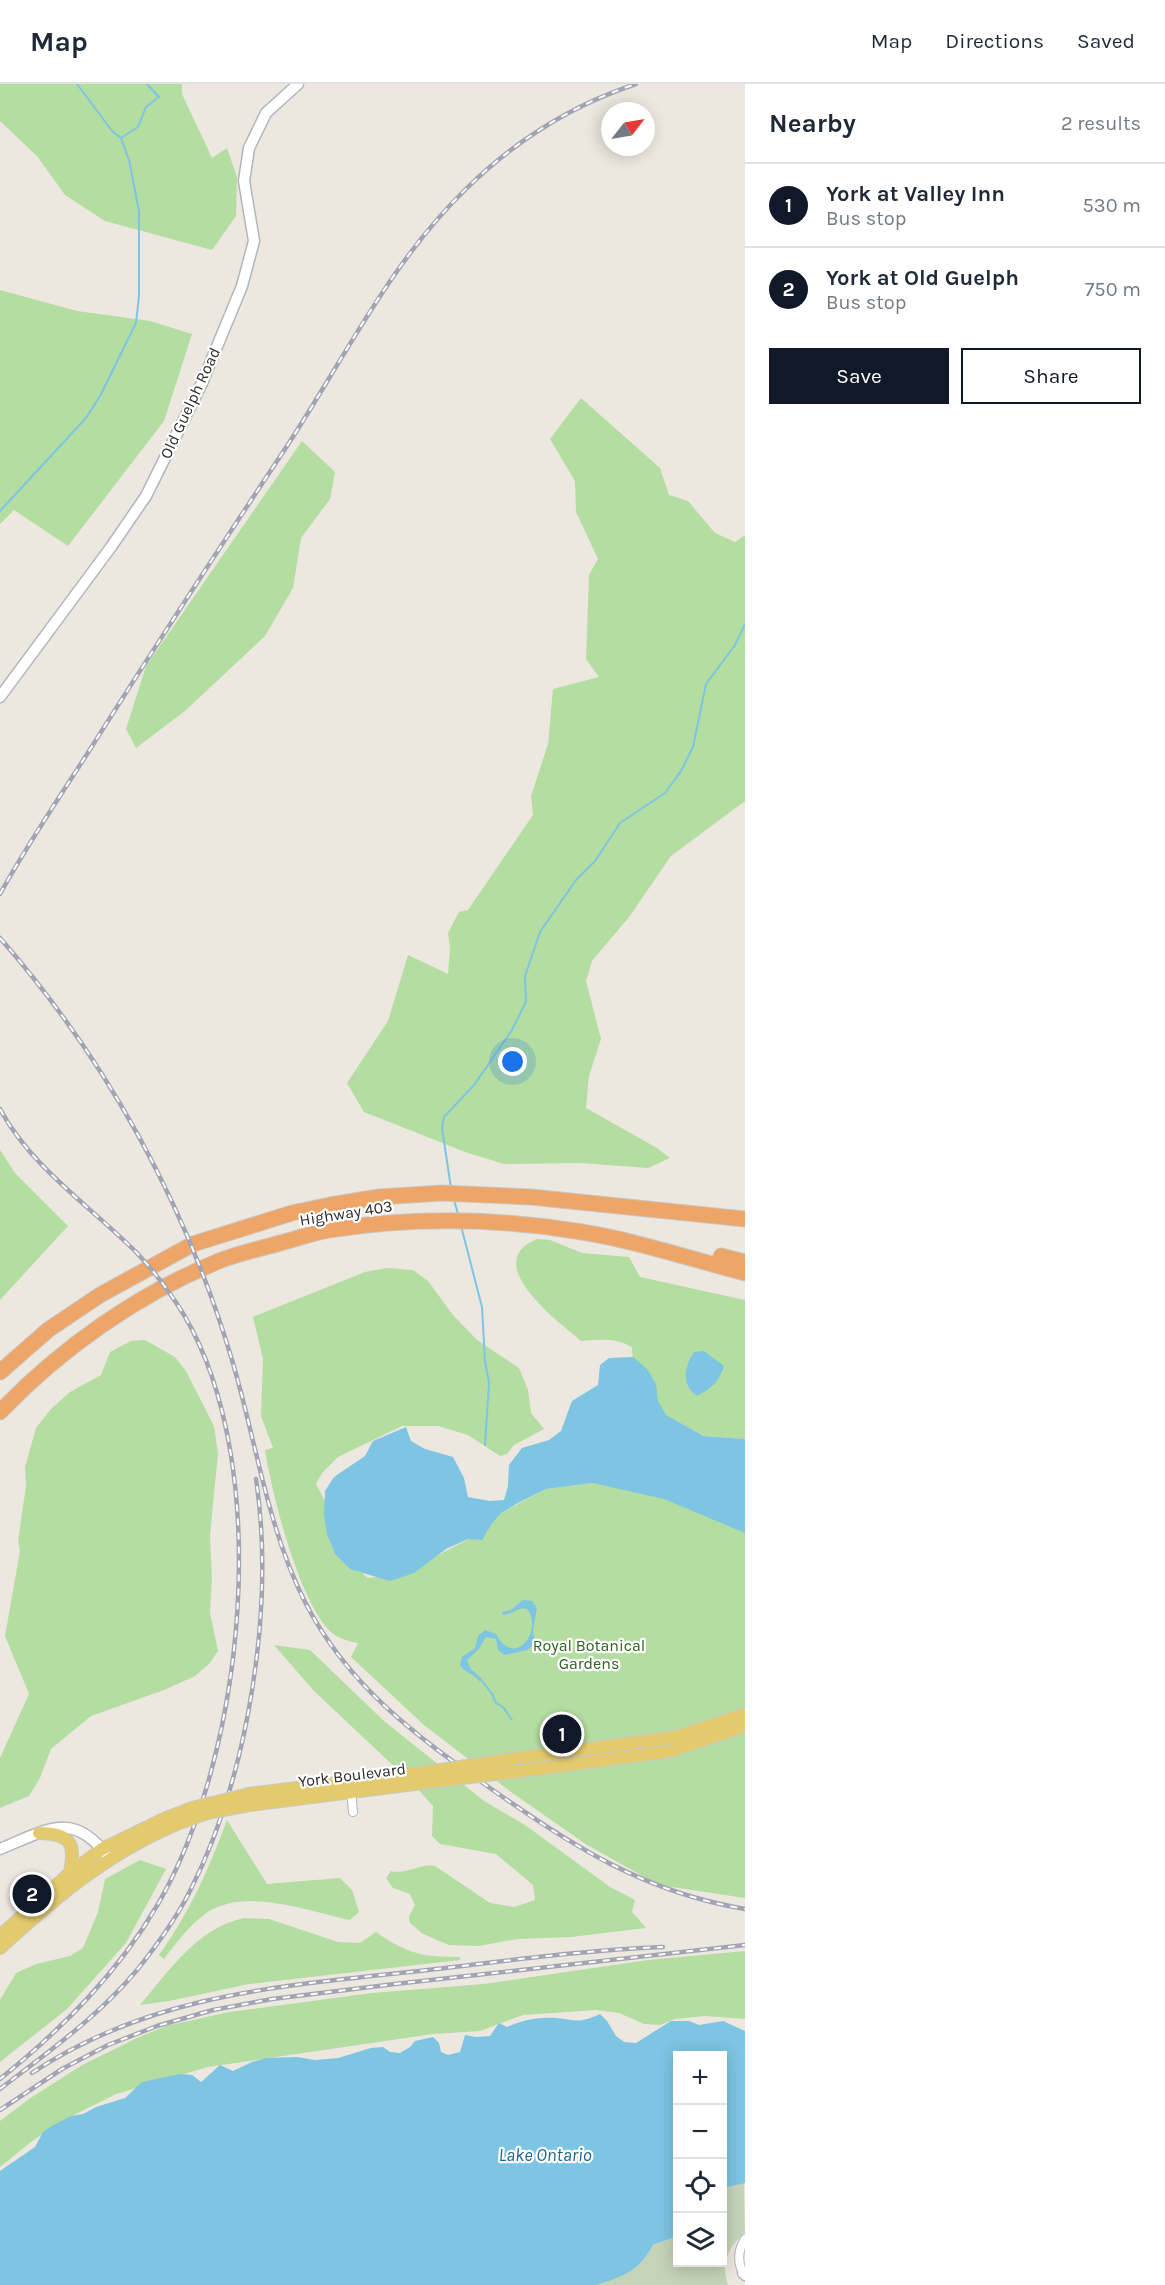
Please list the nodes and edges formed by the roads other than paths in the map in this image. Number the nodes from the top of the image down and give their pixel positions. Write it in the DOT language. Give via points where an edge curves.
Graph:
graph roads {
  1 [pos="298,84"];
  2 [pos="0,697"];
  3 [pos="531,1197"];
  4 [pos="745,1210"];
  5 [pos="745,1219"];
  6 [pos="614,1239"];
  7 [pos="745,1262"];
  8 [pos="745,1273"];
  9 [pos="0,1372"];
  10 [pos="0,1412"];
  11 [pos="745,1714"];
  12 [pos="745,1726"];
  13 [pos="432,1776"];
  14 [pos="351,1786"];
  15 [pos="353,1812"];
  16 [pos="39,1833"];
  17 [pos="0,1849"];
  18 [pos="106,1854"];
  19 [pos="70,1873"];
  20 [pos="0,1936"];
  21 [pos="0,1948"];
  22 [pos="745,2239"];
  23 [pos="744,2274"];
  1 -- 2 [label="street, Old Guelph Road" via="266,113 249,148 244,181 254,242 242,286 202,383 146,496"];
  3 -- 4 [label="highway" via="638,1200"];
  3 -- 5 [label="highway, Highway 403"];
  3 -- 9 [label="highway, Highway 403" via="442,1193 379,1197 292,1213 236,1229 193,1244 100,1295 48,1330"];
  6 -- 7 [label="highway" via="659,1242"];
  6 -- 8 [label="highway, Highway 403"];
  6 -- 10 [label="highway, Highway 403" via="538,1226 458,1220 390,1222 326,1231 266,1247 220,1261 115,1316 56,1358"];
  11 -- 13 [label="main road, York Boulevard, bridge" via="676,1737 512,1759"];
  12 -- 13 [label="main road, York Boulevard, bridge" via="649,1755 537,1769"];
  13 -- 14 [label="main road, York Boulevard"];
  14 -- 15 [label="street"];
  14 -- 18 [label="main road, York Boulevard, bridge" via="249,1799 170,1821"];
  16 -- 17 [label="street"];
  16 -- 18 [label="street" via="71,1828 90,1836"];
  16 -- 19 [label="main road" via="54,1834 69,1843 74,1853"];
  18 -- 19 [label="main road, York Boulevard"];
  18 -- 21 [label="main road, York Boulevard"];
  19 -- 20 [label="main road, York Boulevard"];
  22 -- 23 [label="street" via="739,2254"];
}
